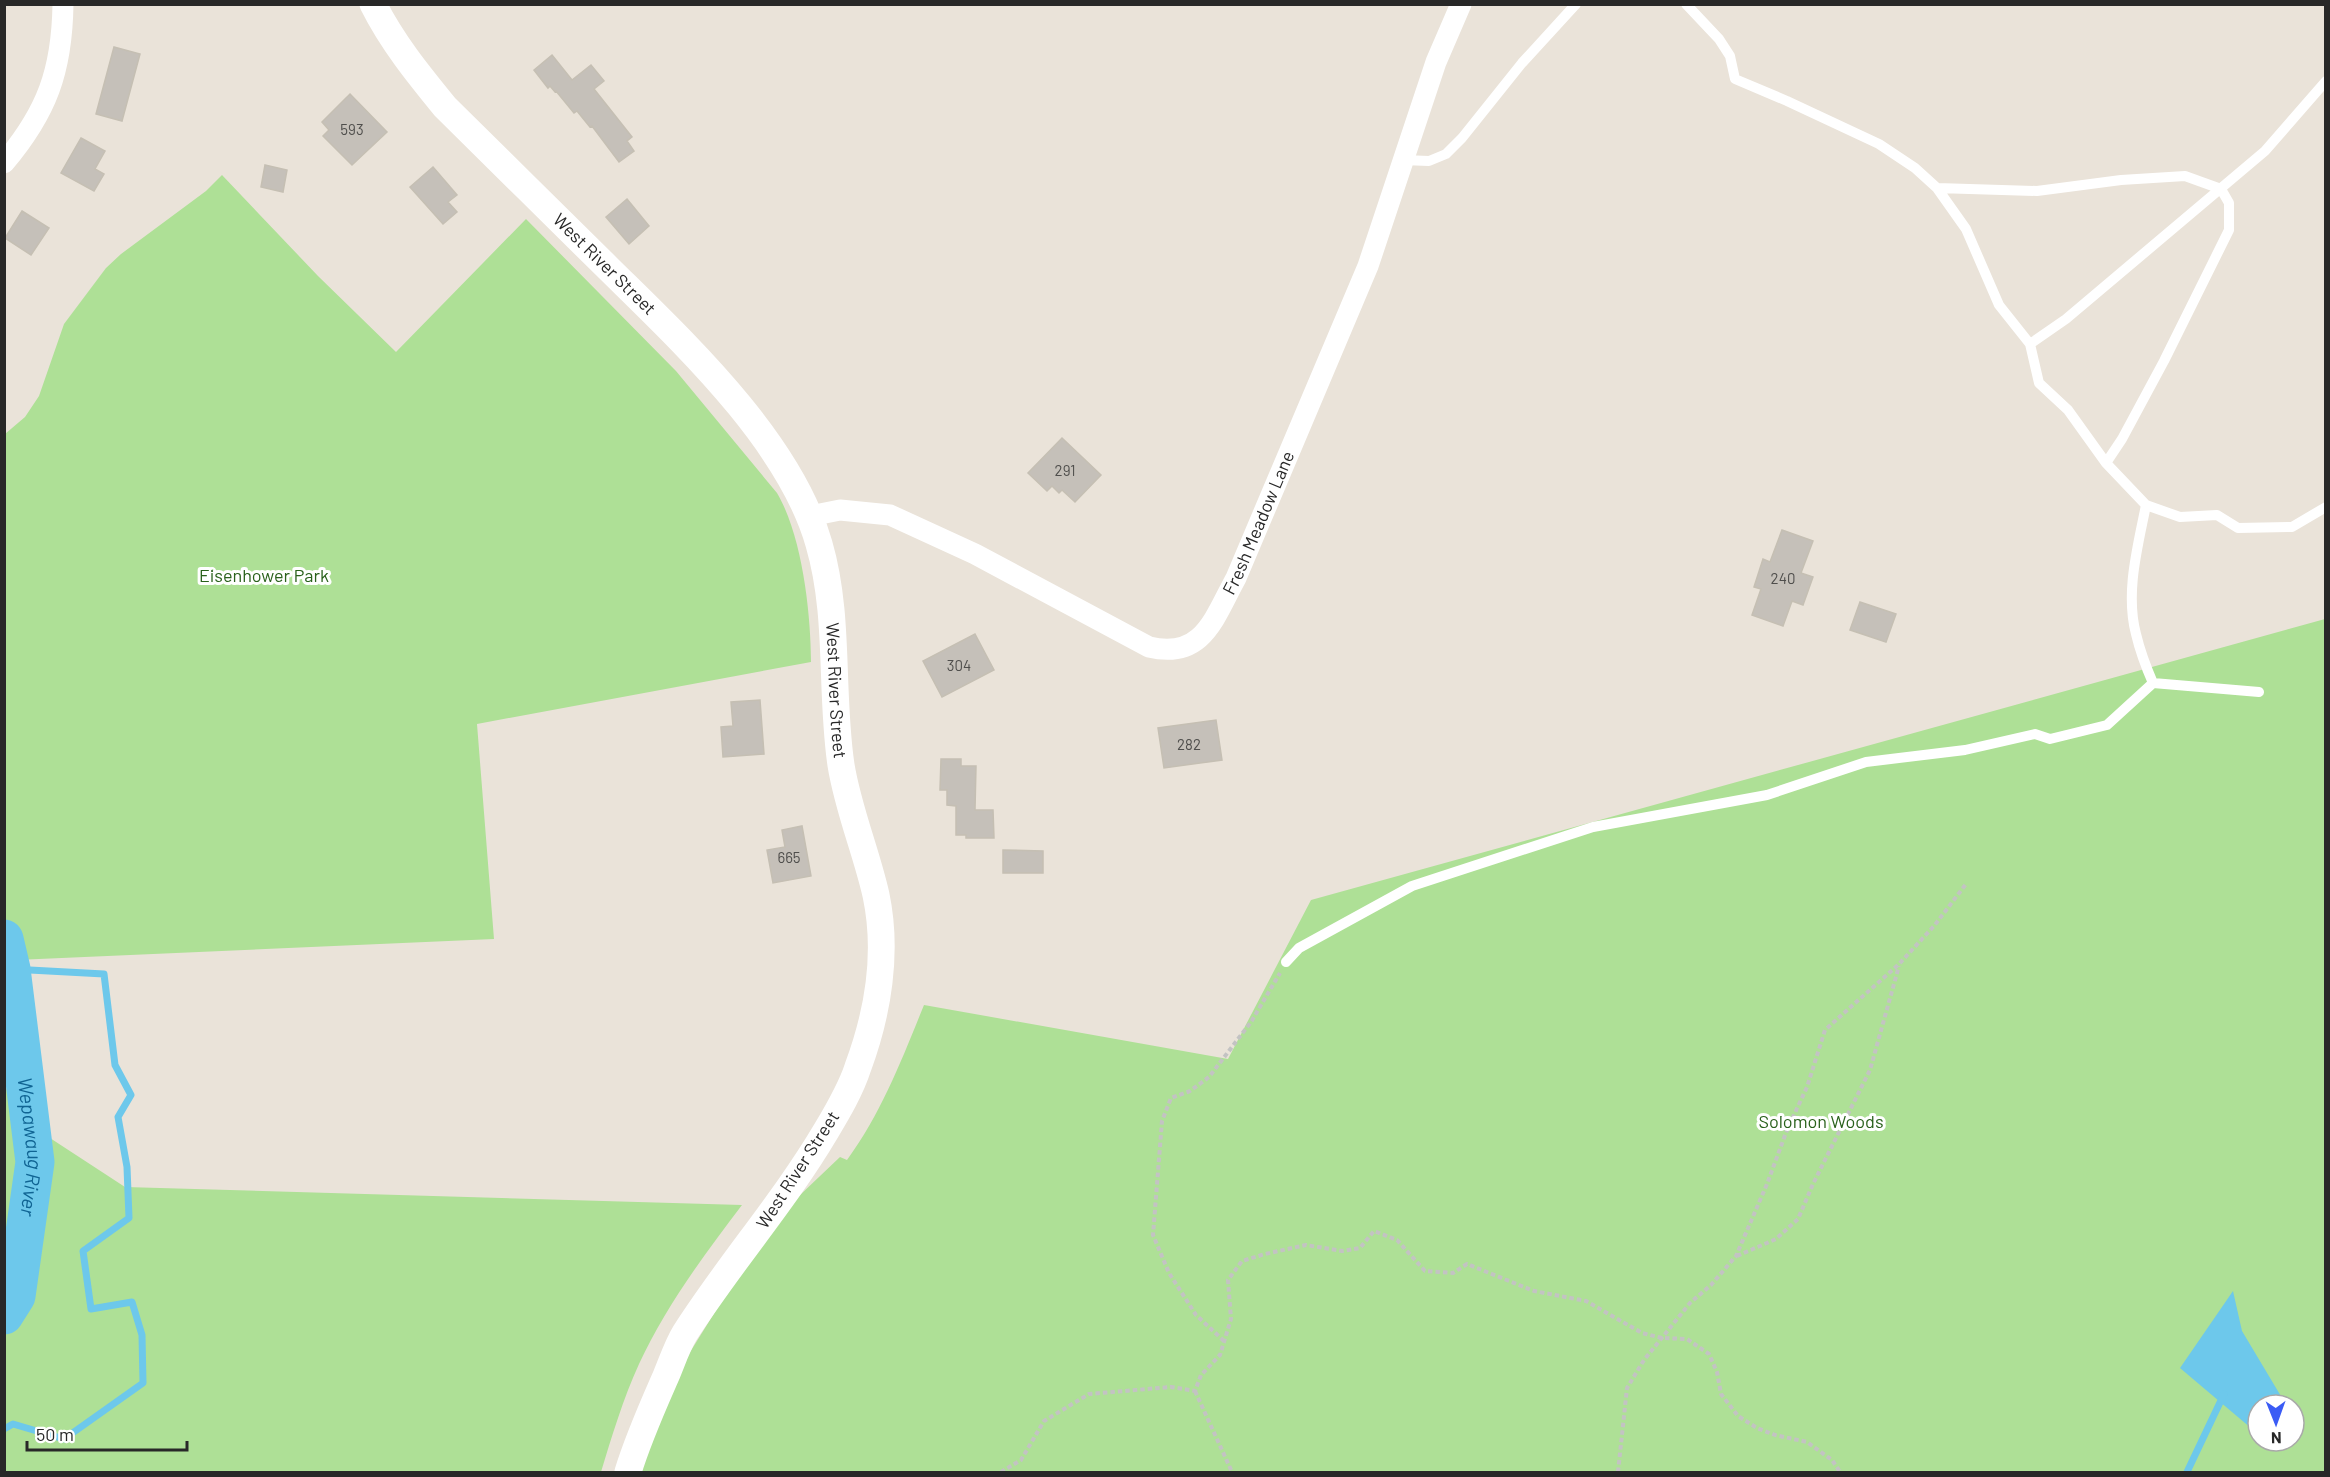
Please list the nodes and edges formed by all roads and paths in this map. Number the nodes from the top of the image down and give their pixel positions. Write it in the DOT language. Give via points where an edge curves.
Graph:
graph roads {
  1 [pos="63,4"];
  2 [pos="374,4"];
  3 [pos="1461,4"];
  4 [pos="1576,4"];
  5 [pos="1686,4"];
  6 [pos="2325,81"];
  7 [pos="1403,160"];
  8 [pos="4,163"];
  9 [pos="1937,188"];
  10 [pos="2221,189"];
  11 [pos="2030,344"];
  12 [pos="2106,463"];
  13 [pos="2146,505"];
  14 [pos="2325,507"];
  15 [pos="810,516"];
  16 [pos="2153,682"];
  17 [pos="2259,692"];
  18 [pos="1966,884"];
  19 [pos="1286,962"];
  20 [pos="1899,964"];
  21 [pos="1736,1256"];
  22 [pos="1662,1338"];
  23 [pos="1224,1341"];
  24 [pos="1195,1391"];
  25 [pos="628,1473"];
  26 [pos="1001,1473"];
  27 [pos="1232,1473"];
  28 [pos="1618,1473"];
  29 [pos="1840,1473"];
  1 -- 8 [label="street" via="61,54 53,82 27,135"];
  2 -- 15 [label="street, West River Street" via="409,63 445,107 693,351 756,426"];
  3 -- 7 [label="street, Fresh Meadow Lane" via="1436,62"];
  4 -- 7 [label="lane" via="1446,153 1429,161"];
  5 -- 9 [label="lane" via="1719,39 1730,56 1735,79 1879,144"];
  6 -- 10 [label="lane" via="2265,151"];
  7 -- 15 [label="street, Fresh Meadow Lane" via="1368,266 1236,578 1212,622 1191,646 1179,650 1149,647 956,544 890,515 840,510"];
  9 -- 10 [label="lane" via="2037,190 2185,176"];
  9 -- 11 [label="lane" via="1966,229 1999,305"];
  10 -- 11 [label="lane" via="2066,319"];
  10 -- 12 [label="lane" via="2229,202 2229,230 2164,361"];
  11 -- 12 [label="lane" via="2039,383 2068,410"];
  12 -- 13 [label="lane"];
  13 -- 14 [label="lane" via="2180,517 2217,515 2238,528 2292,527"];
  13 -- 16 [label="lane" via="2132,596 2135,632"];
  15 -- 25 [label="street, West River Street" via="831,601 841,765 876,895 880,964 877,1003 858,1069 840,1107 788,1190 683,1336"];
  16 -- 17 [label="lane"];
  16 -- 19 [label="lane" via="2107,725 2050,740 2035,734 1965,750 1866,762 1767,795 1593,827 1511,853 1412,886 1299,948"];
  18 -- 20 [label="path"];
  19 -- 23 [label="path" via="1251,1022 1209,1077 1190,1091 1171,1098 1162,1121 1153,1235 1169,1273 1196,1315"];
  20 -- 21 [label="path" via="1825,1030 1807,1087"];
  20 -- 21 [label="path" via="1870,1070 1798,1219 1776,1239"];
  21 -- 22 [label="path"];
  22 -- 23 [label="path" via="1642,1334 1586,1301 1534,1291 1467,1264 1453,1273 1425,1271 1397,1240 1374,1231 1360,1248 1342,1251 1306,1245 1242,1262 1228,1280 1231,1319"];
  22 -- 28 [label="path" via="1627,1388"];
  22 -- 29 [label="path" via="1687,1339 1709,1354 1721,1394 1738,1416 1775,1436 1807,1442 1832,1460"];
  23 -- 24 [label="path" via="1220,1355 1201,1375"];
  24 -- 26 [label="path" via="1171,1387 1089,1394 1044,1421 1021,1460"];
  24 -- 27 [label="path"];
}
